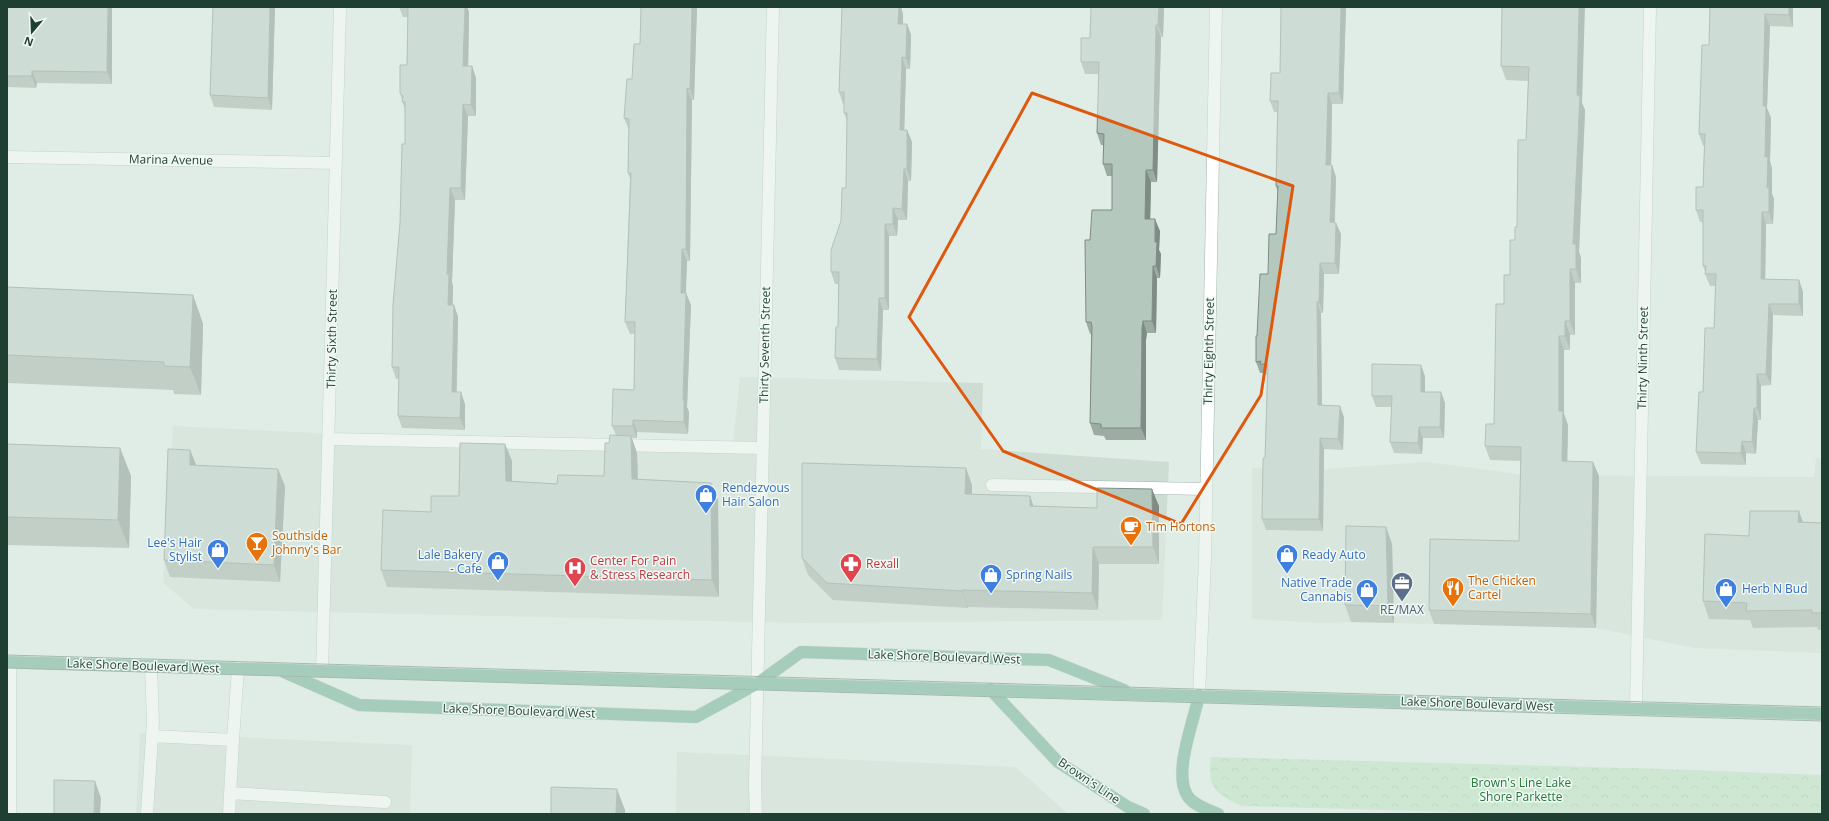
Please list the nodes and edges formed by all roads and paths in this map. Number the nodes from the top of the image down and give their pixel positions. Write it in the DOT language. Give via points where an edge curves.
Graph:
graph roads {
  1 [pos="340,7"];
  2 [pos="773,7"];
  3 [pos="1216,7"];
  4 [pos="1650,7"];
  5 [pos="7,156"];
  6 [pos="336,163"];
  7 [pos="330,439"];
  8 [pos="763,448"];
  9 [pos="992,485"];
  10 [pos="1206,489"];
  11 [pos="9,662"];
  12 [pos="150,666"];
  13 [pos="238,668"];
  14 [pos="278,669"];
  15 [pos="322,671"];
  16 [pos="758,683"];
  17 [pos="990,689"];
  18 [pos="1133,694"];
  19 [pos="1199,695"];
  20 [pos="1636,708"];
  21 [pos="1822,714"];
  22 [pos="152,736"];
  23 [pos="233,740"];
  24 [pos="230,793"];
  25 [pos="385,802"];
  26 [pos="10,814"];
  27 [pos="147,814"];
  28 [pos="229,814"];
  29 [pos="756,814"];
  30 [pos="1144,814"];
  31 [pos="1218,814"];
  1 -- 6 [label="street, Thirty Sixth Street"];
  2 -- 8 [label="street, Thirty Seventh Street"];
  3 -- 10 [label="street, Thirty Eighth Street"];
  4 -- 20 [label="street, Thirty Ninth Street"];
  5 -- 6 [label="street, Marina Avenue"];
  6 -- 7 [label="street, Thirty Sixth Street"];
  7 -- 8 [label="street"];
  7 -- 15 [label="street, Thirty Sixth Street"];
  8 -- 16 [label="street, Thirty Seventh Street"];
  9 -- 10 [label="street"];
  10 -- 19 [label="street, Thirty Eighth Street"];
  11 -- 12 [label="main road, Lake Shore Boulevard West"];
  11 -- 26 [label="street"];
  12 -- 13 [label="main road, Lake Shore Boulevard West"];
  12 -- 22 [label="street"];
  13 -- 14 [label="main road, Lake Shore Boulevard West"];
  13 -- 23 [label="street"];
  14 -- 15 [label="main road, Lake Shore Boulevard West"];
  14 -- 16 [label="main road, Lake Shore Boulevard West" via="359,705 688,717 696,717"];
  15 -- 16 [label="main road, Lake Shore Boulevard West"];
  16 -- 17 [label="main road, Lake Shore Boulevard West"];
  16 -- 18 [label="main road, Lake Shore Boulevard West" via="801,652 1049,660"];
  16 -- 29 [label="street, Thirty Seventh Street"];
  17 -- 18 [label="main road, Lake Shore Boulevard West"];
  17 -- 30 [label="main road, Brown's Line" via="1058,762 1128,807"];
  18 -- 19 [label="main road, Lake Shore Boulevard West"];
  19 -- 20 [label="main road, Lake Shore Boulevard West"];
  19 -- 31 [label="main road" via="1183,762 1182,779 1187,797"];
  20 -- 21 [label="main road, Lake Shore Boulevard West"];
  22 -- 23 [label="street"];
  22 -- 27 [label="street"];
  23 -- 24 [label="street"];
  24 -- 25 [label="street"];
  24 -- 28 [label="street"];
}
